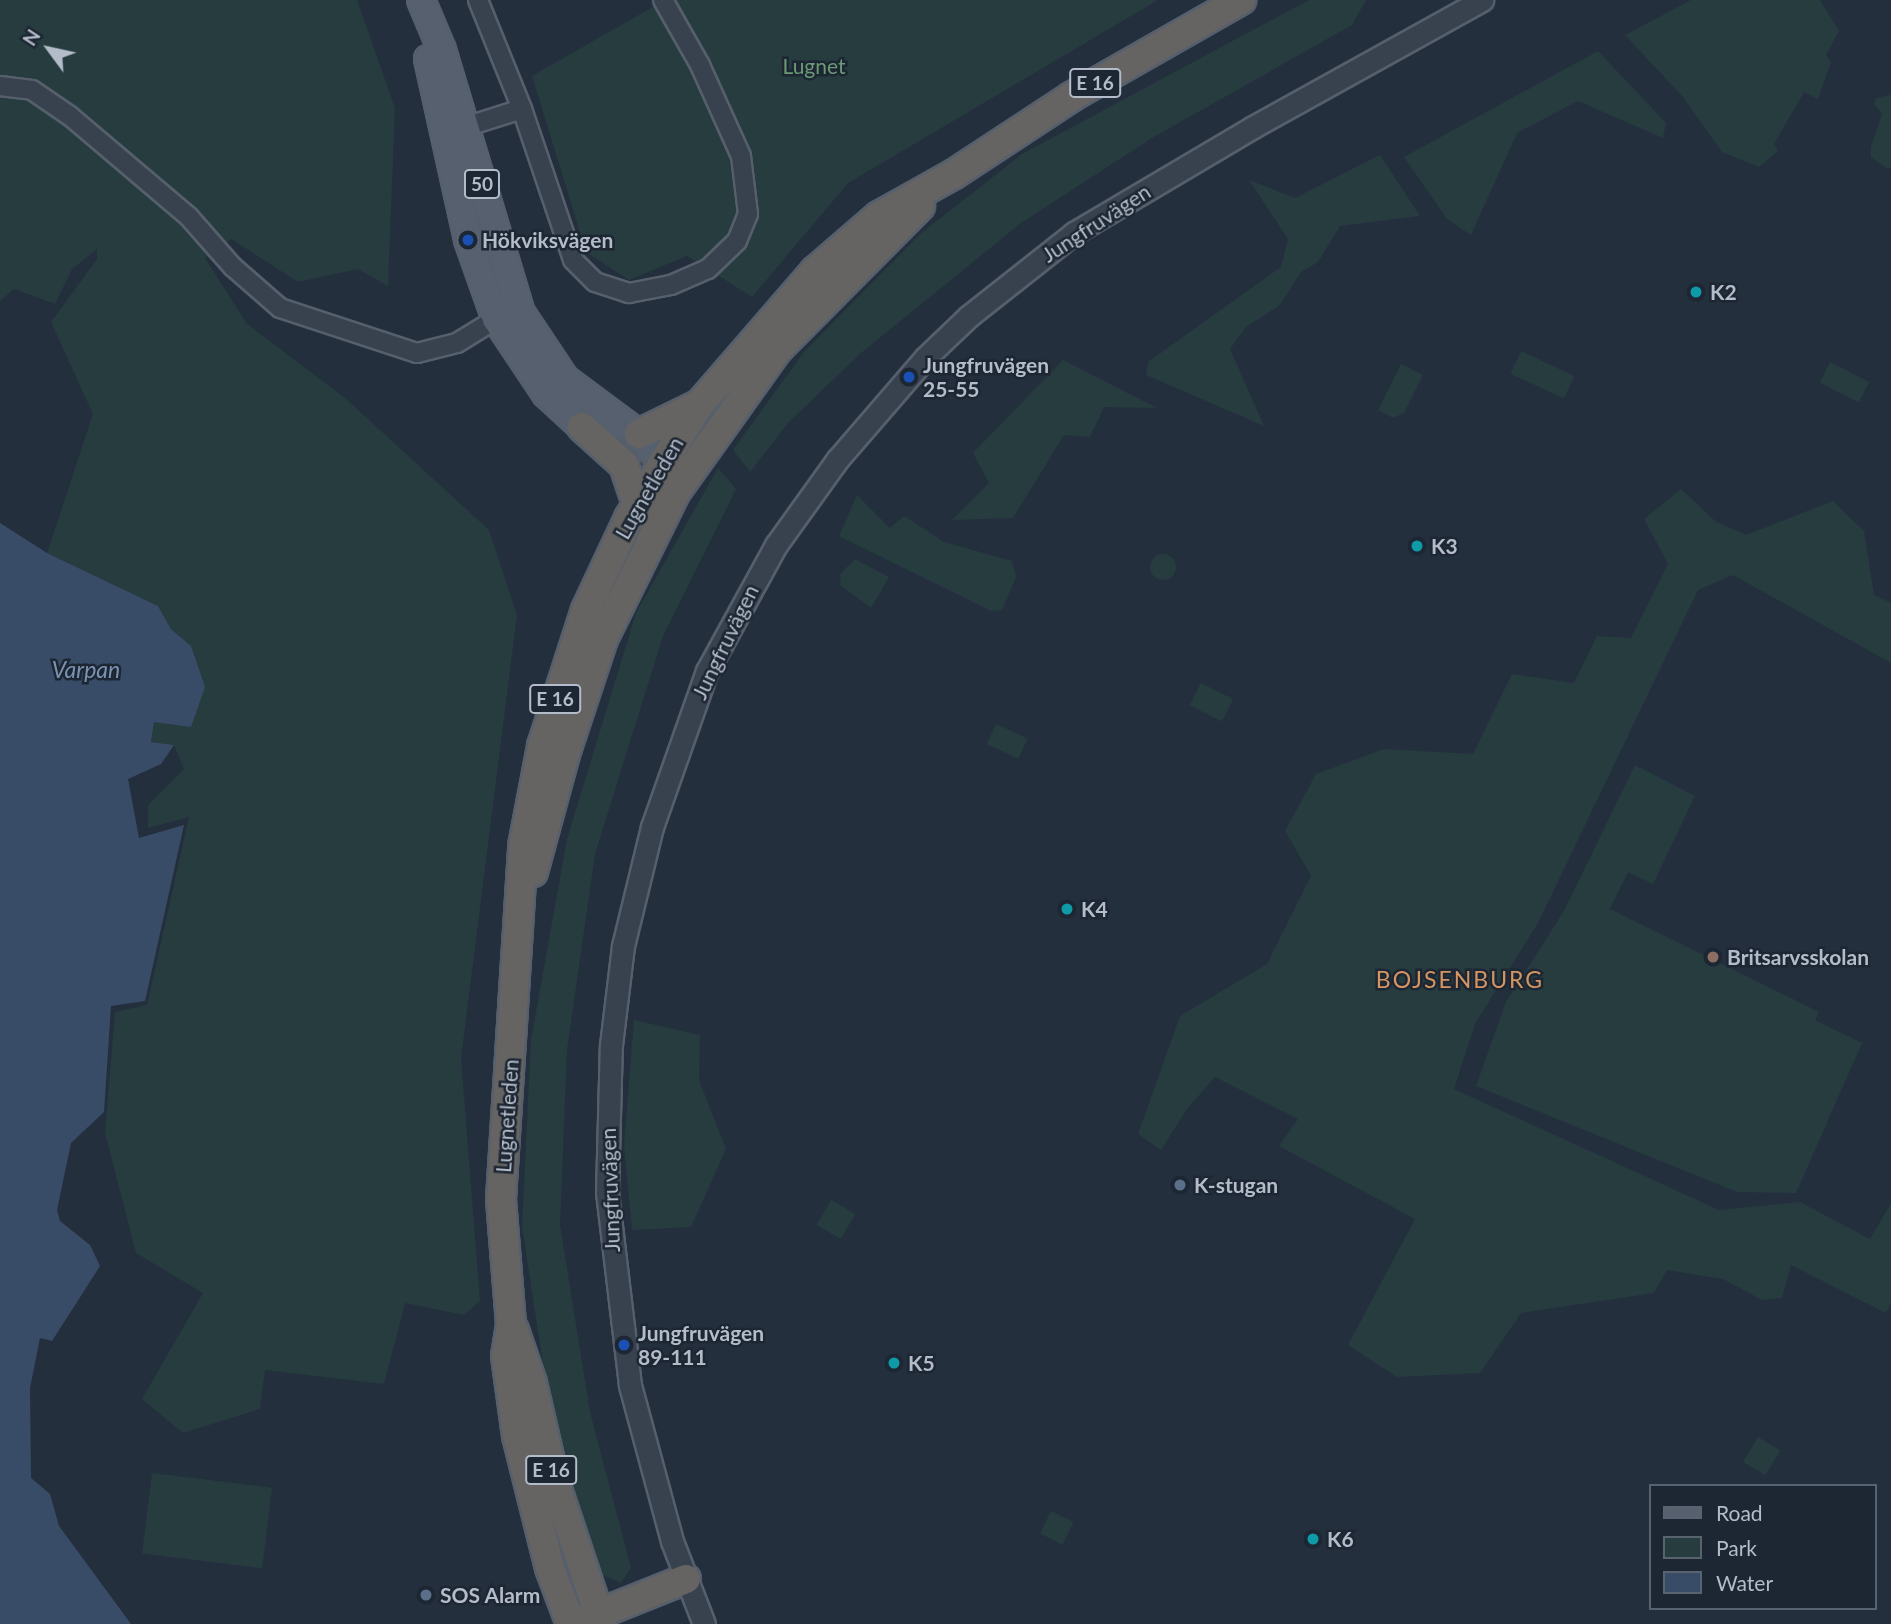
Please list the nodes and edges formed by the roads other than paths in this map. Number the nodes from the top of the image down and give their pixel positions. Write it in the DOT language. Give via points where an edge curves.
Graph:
graph roads {
  1 [pos="478,0"];
  2 [pos="663,0"];
  3 [pos="1241,0"];
  4 [pos="1482,0"];
  5 [pos="424,9"];
  6 [pos="0,86"];
  7 [pos="522,109"];
  8 [pos="454,129"];
  9 [pos="954,174"];
  10 [pos="508,312"];
  11 [pos="699,405"];
  12 [pos="582,427"];
  13 [pos="639,434"];
  14 [pos="661,462"];
  15 [pos="685,476"];
  16 [pos="638,504"];
  17 [pos="521,908"];
  18 [pos="686,1579"];
  19 [pos="586,1622"];
  20 [pos="704,1624"];
  1 -- 7 [label="street"];
  2 -- 7 [label="street" via="700,65 741,156 748,214 737,241 720,260 653,290 612,291 581,272 569,251"];
  3 -- 9 [label="highway, Lugnetleden / E 16" via="1071,97"];
  4 -- 18 [label="street, Jungfruvägen" via="1074,233 995,294 925,359 837,460 776,545 734,617 707,671 652,827 623,946 611,1045 607,1193 614,1280 640,1429"];
  5 -- 8 [label="main road, 50" via="427,55"];
  6 -- 10 [label="street" via="32,90 70,116 189,217 233,267 280,308 417,353 457,343"];
  7 -- 8 [label="street"];
  8 -- 10 [label="main road, 50" via="468,240"];
  9 -- 11 [label="highway, Lugnetleden / E 16" via="879,216 846,243 785,302"];
  9 -- 15 [label="highway, Lugnetleden / E 16" via="792,333"];
  10 -- 12 [label="main road, 50" via="534,380"];
  10 -- 13 [label="main road, 50" via="565,379"];
  11 -- 13 [label="highway"];
  11 -- 14 [label="highway, Lugnetleden / E 16"];
  12 -- 14 [label="main road, 50"];
  12 -- 16 [label="highway, 50" via="624,465"];
  13 -- 14 [label="main road, 50"];
  14 -- 15 [label="highway"];
  14 -- 16 [label="highway, Lugnetleden / E 16"];
  15 -- 17 [label="highway, Lugnetleden / E 16" via="632,572 603,639"];
  16 -- 17 [label="highway, Lugnetleden / E 16" via="586,610 556,695 531,795"];
  17 -- 19 [label="highway, Lugnetleden / E 16" via="501,1199 511,1324 506,1356 523,1468"];
  18 -- 19 [label="highway"];
  18 -- 20 [label="street, Jungfruvägen"];
}
